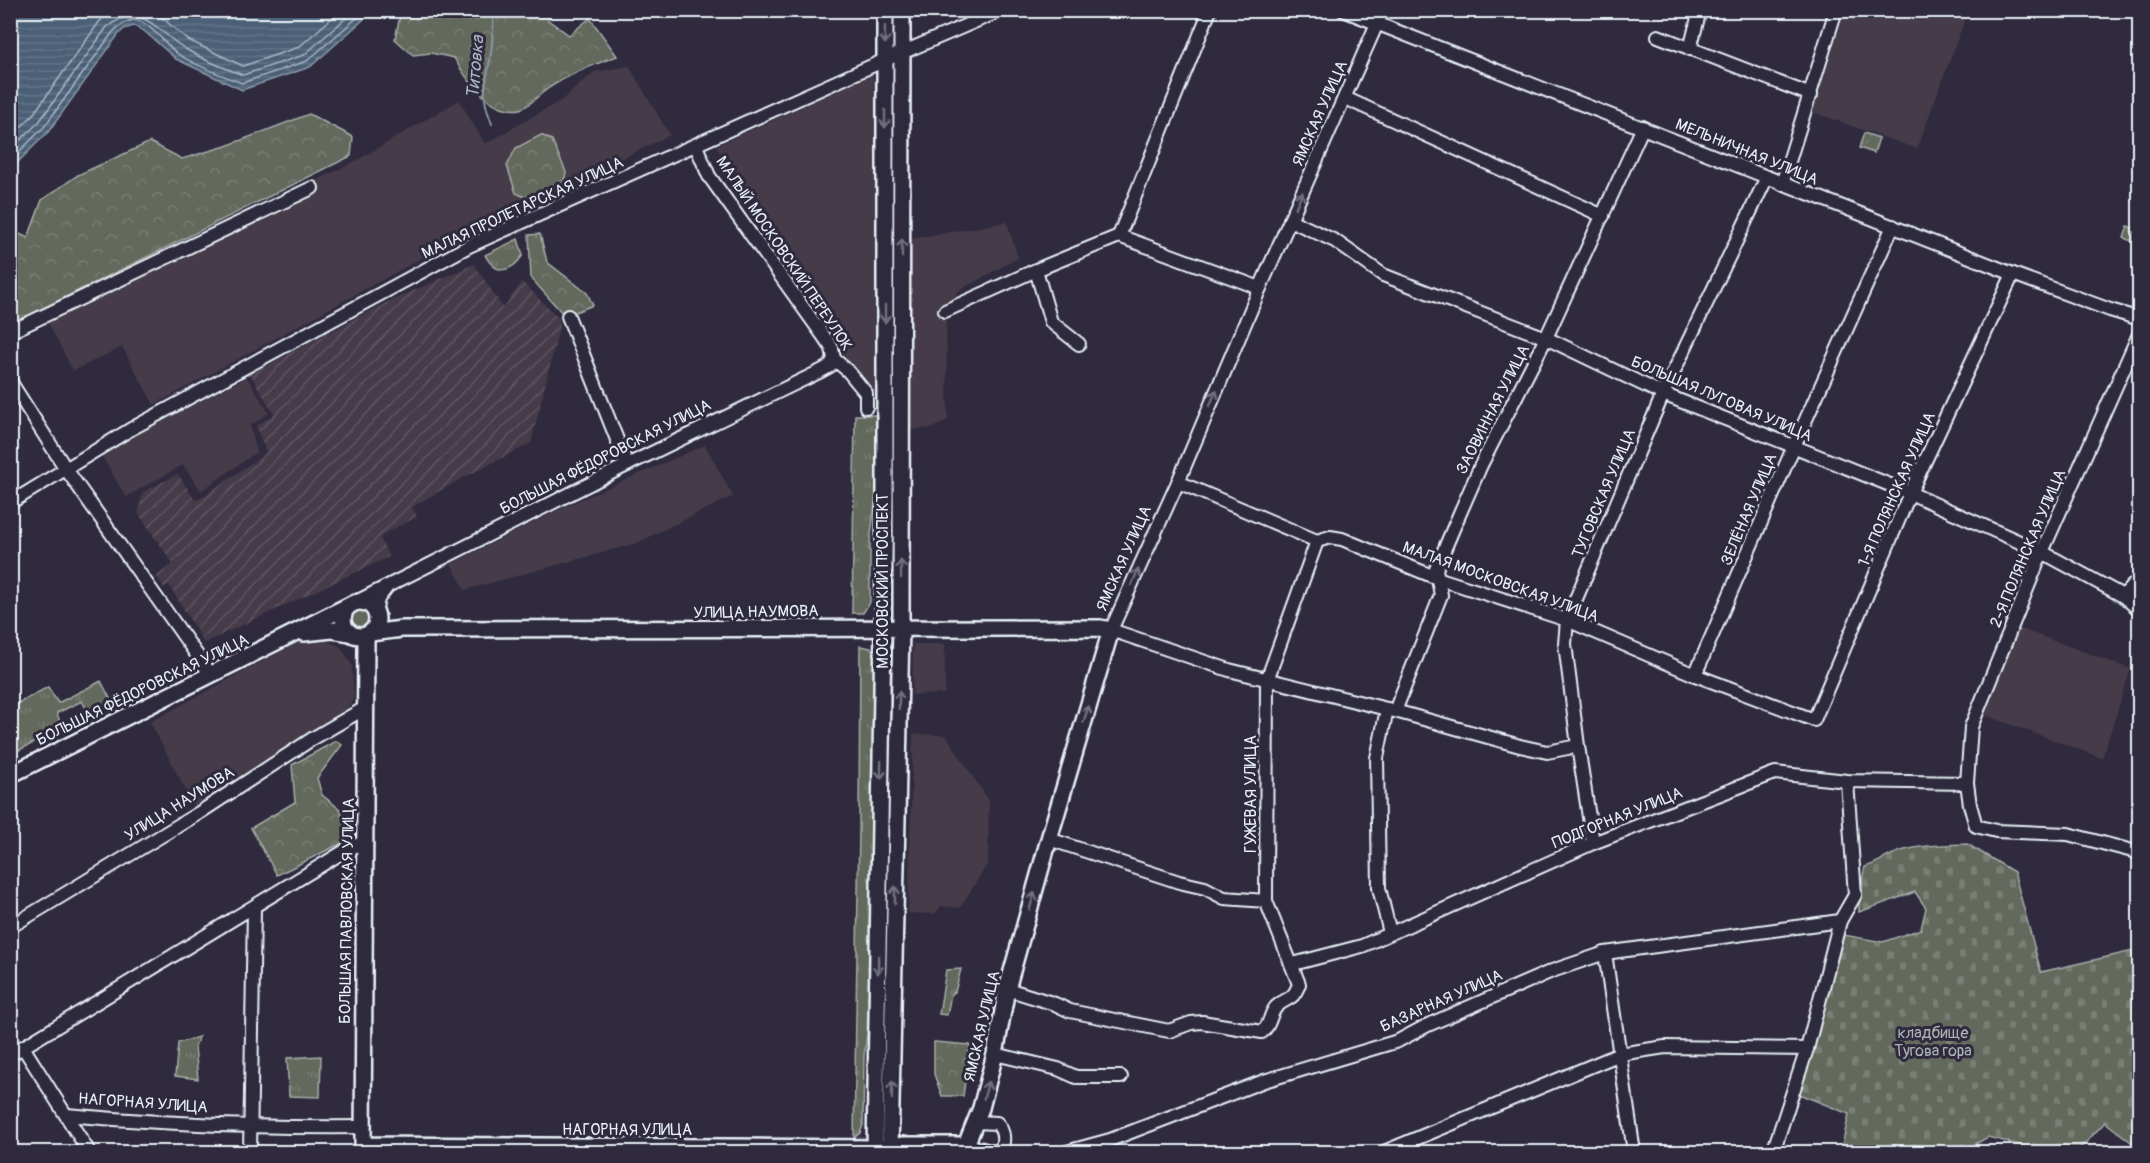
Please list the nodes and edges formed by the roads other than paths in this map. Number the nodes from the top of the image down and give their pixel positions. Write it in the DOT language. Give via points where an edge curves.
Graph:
graph roads {
  1 [pos="885,10"];
  2 [pos="902,10"];
  3 [pos="1002,10"];
  4 [pos="1210,10"];
  5 [pos="1343,10"];
  6 [pos="1383,10"];
  7 [pos="1700,10"];
  8 [pos="1836,10"];
  9 [pos="1378,25"];
  10 [pos="1658,36"];
  11 [pos="1690,49"];
  12 [pos="902,53"];
  13 [pos="885,60"];
  14 [pos="1811,94"];
  15 [pos="1345,98"];
  16 [pos="1643,128"];
  17 [pos="696,146"];
  18 [pos="1767,177"];
  19 [pos="1782,184"];
  20 [pos="312,188"];
  21 [pos="1603,216"];
  22 [pos="1290,220"];
  23 [pos="1893,226"];
  24 [pos="1119,236"];
  25 [pos="1036,270"];
  26 [pos="2013,274"];
  27 [pos="1260,288"];
  28 [pos="945,311"];
  29 [pos="568,316"];
  30 [pos="2139,319"];
  31 [pos="10,332"];
  32 [pos="2139,332"];
  33 [pos="1546,338"];
  34 [pos="1079,344"];
  35 [pos="834,359"];
  36 [pos="10,381"];
  37 [pos="1663,394"];
  38 [pos="866,406"];
  39 [pos="1794,446"];
  40 [pos="627,465"];
  41 [pos="66,469"];
  42 [pos="1178,482"];
  43 [pos="1910,494"];
  44 [pos="10,503"];
  45 [pos="1317,541"];
  46 [pos="2042,552"];
  47 [pos="1437,578"];
  48 [pos="2139,578"];
  49 [pos="390,585"];
  50 [pos="2123,596"];
  51 [pos="352,604"];
  52 [pos="2139,610"];
  53 [pos="376,614"];
  54 [pos="1567,620"];
  55 [pos="883,628"];
  56 [pos="901,628"];
  57 [pos="402,629"];
  58 [pos="1111,630"];
  59 [pos="369,633"];
  60 [pos="351,634"];
  61 [pos="289,636"];
  62 [pos="366,669"];
  63 [pos="212,675"];
  64 [pos="1695,675"];
  65 [pos="1268,680"];
  66 [pos="366,708"];
  67 [pos="1391,710"];
  68 [pos="1814,720"];
  69 [pos="1578,746"];
  70 [pos="10,775"];
  71 [pos="1847,781"];
  72 [pos="1968,783"];
  73 [pos="1048,839"];
  74 [pos="364,842"];
  75 [pos="1593,843"];
  76 [pos="2139,853"];
  77 [pos="1266,901"];
  78 [pos="254,908"];
  79 [pos="1840,921"];
  80 [pos="10,927"];
  81 [pos="1390,933"];
  82 [pos="1605,953"];
  83 [pos="1293,964"];
  84 [pos="1007,989"];
  85 [pos="23,1047"];
  86 [pos="1808,1049"];
  87 [pos="995,1054"];
  88 [pos="1620,1054"];
  89 [pos="10,1055"];
  90 [pos="1121,1077"];
  91 [pos="66,1115"];
  92 [pos="975,1122"];
  93 [pos="361,1127"];
  94 [pos="250,1128"];
  95 [pos="363,1149"];
  96 [pos="524,1149"];
  97 [pos="971,1149"];
  98 [pos="883,1150"];
  99 [pos="89,1152"];
  100 [pos="250,1152"];
  101 [pos="996,1152"];
  102 [pos="1001,1152"];
  103 [pos="1066,1152"];
  104 [pos="1384,1152"];
  105 [pos="1635,1152"];
  106 [pos="1773,1152"];
  1 -- 13 [label="main road, МОСКОВСКИЙ ПРОСПЕКТ, one-way"];
  2 -- 12 [label="main road, МОСКОВСКИЙ ПРОСПЕКТ"];
  3 -- 12 [label="street, МАЛАЯ ПРОЛЕТАРСКАЯ УЛИЦА"];
  4 -- 24 [label="street"];
  5 -- 9 [label="street, МЕЛЬНИЧНАЯ УЛИЦА"];
  6 -- 9 [label="street, ЯМСКАЯ УЛИЦА"];
  7 -- 11 [label="street"];
  8 -- 14 [label="street"];
  9 -- 15 [label="street, ЯМСКАЯ УЛИЦА"];
  9 -- 16 [label="street, МЕЛЬНИЧНАЯ УЛИЦА"];
  10 -- 11 [label="street"];
  11 -- 14 [label="street"];
  12 -- 13 [label="street, МАЛАЯ ПРОЛЕТАРСКАЯ УЛИЦА"];
  56 -- 12 [label="main road, МОСКОВСКИЙ ПРОСПЕКТ, one-way"];
  13 -- 17 [label="street, МАЛАЯ ПРОЛЕТАРСКАЯ УЛИЦА"];
  13 -- 55 [label="main road, МОСКОВСКИЙ ПРОСПЕКТ, one-way"];
  14 -- 19 [label="street"];
  15 -- 21 [label="street"];
  22 -- 15 [label="street, ЯМСКАЯ УЛИЦА, one-way"];
  16 -- 18 [label="street, МЕЛЬНИЧНАЯ УЛИЦА"];
  16 -- 21 [label="street, ЗАОВИННАЯ УЛИЦА"];
  17 -- 35 [label="street, МАЛЫЙ МОСКОВСКИЙ ПЕРЕУЛОК" via="710,176 832,348"];
  17 -- 41 [label="street, МАЛАЯ ПРОЛЕТАРСКАЯ УЛИЦА" via="469,246 131,429"];
  18 -- 19 [label="street, МЕЛЬНИЧНАЯ УЛИЦА"];
  18 -- 37 [label="street, ТУГОВСКАЯ УЛИЦА"];
  19 -- 23 [label="street, МЕЛЬНИЧНАЯ УЛИЦА"];
  20 -- 31 [label="street"];
  21 -- 33 [label="street, ЗАОВИННАЯ УЛИЦА"];
  22 -- 27 [label="street, ЯМСКАЯ УЛИЦА"];
  22 -- 33 [label="street, БОЛЬШАЯ ЛУГОВАЯ УЛИЦА" via="1335,241 1383,275"];
  23 -- 26 [label="street, МЕЛЬНИЧНАЯ УЛИЦА"];
  23 -- 39 [label="street, ЗЕЛЁНАЯ УЛИЦА"];
  24 -- 25 [label="street"];
  24 -- 27 [label="street"];
  25 -- 28 [label="street"];
  25 -- 34 [label="street" via="1051,322"];
  26 -- 30 [label="street, МЕЛЬНИЧНАЯ УЛИЦА"];
  26 -- 43 [label="street, 1-Я ПОЛЯНСКАЯ УЛИЦА"];
  42 -- 27 [label="street, ЯМСКАЯ УЛИЦА, one-way"];
  29 -- 40 [label="street"];
  32 -- 46 [label="street, 2-Я ПОЛЯНСКАЯ УЛИЦА"];
  33 -- 37 [label="street, БОЛЬШАЯ ЛУГОВАЯ УЛИЦА"];
  33 -- 47 [label="street, ЗАОВИННАЯ УЛИЦА" via="1481,465 1436,569"];
  35 -- 38 [label="street, МАЛЫЙ МОСКОВСКИЙ ПЕРЕУЛОК" via="866,393"];
  35 -- 40 [label="street, БОЛЬШАЯ ФЁДОРОВСКАЯ УЛИЦА" via="830,366"];
  36 -- 41 [label="street"];
  37 -- 39 [label="street, БОЛЬШАЯ ЛУГОВАЯ УЛИЦА"];
  37 -- 54 [label="street, ТУГОВСКАЯ УЛИЦА"];
  39 -- 43 [label="street, БОЛЬШАЯ ЛУГОВАЯ УЛИЦА"];
  39 -- 64 [label="street, ЗЕЛЁНАЯ УЛИЦА"];
  40 -- 49 [label="street, БОЛЬШАЯ ФЁДОРОВСКАЯ УЛИЦА"];
  41 -- 44 [label="street, МАЛАЯ ПРОЛЕТАРСКАЯ УЛИЦА"];
  41 -- 63 [label="street"];
  42 -- 45 [label="street, МАЛАЯ МОСКОВСКАЯ УЛИЦА"];
  58 -- 42 [label="street, ЯМСКАЯ УЛИЦА, one-way"];
  43 -- 46 [label="street, БОЛЬШАЯ ЛУГОВАЯ УЛИЦА"];
  43 -- 68 [label="street, 1-Я ПОЛЯНСКАЯ УЛИЦА"];
  45 -- 47 [label="street, МАЛАЯ МОСКОВСКАЯ УЛИЦА" via="1342,539"];
  45 -- 65 [label="street, ГУЖЕВАЯ УЛИЦА"];
  46 -- 50 [label="street, БОЛЬШАЯ ЛУГОВАЯ УЛИЦА"];
  46 -- 72 [label="street, 2-Я ПОЛЯНСКАЯ УЛИЦА" via="1971,727"];
  47 -- 54 [label="street, МАЛАЯ МОСКОВСКАЯ УЛИЦА"];
  47 -- 67 [label="street, ЗАОВИННАЯ УЛИЦА" via="1441,595"];
  48 -- 50 [label="street"];
  49 -- 51 [label="street, БОЛЬШАЯ ФЁДОРОВСКАЯ УЛИЦА"];
  49 -- 53 [label="street" via="380,595"];
  50 -- 52 [label="street, БОЛЬШАЯ ЛУГОВАЯ УЛИЦА"];
  51 -- 53 [label="main road" via="365,603"];
  51 -- 60 [label="main road" via="344,612 343,620"];
  51 -- 61 [label="main road, БОЛЬШАЯ ФЁДОРОВСКАЯ УЛИЦА"];
  53 -- 57 [label="main road, УЛИЦА НАУМОВА" via="389,626"];
  53 -- 59 [label="main road" via="376,623"];
  54 -- 64 [label="street, МАЛАЯ МОСКОВСКАЯ УЛИЦА"];
  54 -- 69 [label="street, ТУГОВСКАЯ УЛИЦА" via="1565,644"];
  55 -- 56 [label="main road, УЛИЦА НАУМОВА"];
  55 -- 57 [label="main road, УЛИЦА НАУМОВА"];
  55 -- 98 [label="main road, МОСКОВСКИЙ ПРОСПЕКТ, one-way"];
  56 -- 58 [label="main road, УЛИЦА НАУМОВА"];
  98 -- 56 [label="main road, МОСКОВСКИЙ ПРОСПЕКТ, one-way"];
  57 -- 59 [label="main road, УЛИЦА НАУМОВА"];
  58 -- 65 [label="street"];
  73 -- 58 [label="main road, ЯМСКАЯ УЛИЦА, one-way"];
  59 -- 60 [label="main road"];
  59 -- 62 [label="main road, БОЛЬШАЯ ПАВЛОВСКАЯ УЛИЦА"];
  60 -- 61 [label="main road, БОЛЬШАЯ ФЁДОРОВСКАЯ УЛИЦА" via="320,630"];
  60 -- 62 [label="main road, БОЛЬШАЯ ПАВЛОВСКАЯ УЛИЦА"];
  61 -- 63 [label="main road, БОЛЬШАЯ ФЁДОРОВСКАЯ УЛИЦА"];
  62 -- 66 [label="main road, БОЛЬШАЯ ПАВЛОВСКАЯ УЛИЦА"];
  63 -- 70 [label="main road, БОЛЬШАЯ ФЁДОРОВСКАЯ УЛИЦА"];
  64 -- 68 [label="street, МАЛАЯ МОСКОВСКАЯ УЛИЦА"];
  65 -- 67 [label="street"];
  65 -- 77 [label="street, ГУЖЕВАЯ УЛИЦА"];
  66 -- 74 [label="main road, БОЛЬШАЯ ПАВЛОВСКАЯ УЛИЦА"];
  66 -- 80 [label="street, УЛИЦА НАУМОВА"];
  67 -- 69 [label="street" via="1547,752"];
  67 -- 81 [label="street, ЗАОВИННАЯ УЛИЦА" via="1377,758 1379,888"];
  69 -- 75 [label="street, ТУГОВСКАЯ УЛИЦА"];
  71 -- 72 [label="street, ПОДГОРНАЯ УЛИЦА"];
  71 -- 75 [label="street, ПОДГОРНАЯ УЛИЦА" via="1775,773"];
  71 -- 79 [label="street" via="1855,895"];
  72 -- 76 [label="street, 2-Я ПОЛЯНСКАЯ УЛИЦА" via="1976,826 1996,831 2068,834"];
  73 -- 77 [label="street" via="1205,888 1224,898"];
  84 -- 73 [label="main road, ЯМСКАЯ УЛИЦА, one-way"];
  74 -- 78 [label="street"];
  74 -- 93 [label="main road, БОЛЬШАЯ ПАВЛОВСКАЯ УЛИЦА"];
  75 -- 81 [label="street, ПОДГОРНАЯ УЛИЦА"];
  77 -- 83 [label="street, ГУЖЕВАЯ УЛИЦА"];
  78 -- 85 [label="street"];
  78 -- 94 [label="street"];
  79 -- 82 [label="street, БАЗАРНАЯ УЛИЦА"];
  79 -- 86 [label="street"];
  81 -- 83 [label="street, ПОДГОРНАЯ УЛИЦА" via="1362,946"];
  82 -- 88 [label="street"];
  82 -- 103 [label="street, БАЗАРНАЯ УЛИЦА" via="1552,971 1398,1041 1264,1081 1110,1140"];
  83 -- 84 [label="street, ГУЖЕВАЯ УЛИЦА" via="1299,984 1294,996 1276,1007 1262,1032 1203,1022 1169,1031 1070,1011"];
  84 -- 87 [label="main road, ЯМСКАЯ УЛИЦА"];
  85 -- 89 [label="street"];
  85 -- 91 [label="street"];
  86 -- 88 [label="street" via="1665,1047"];
  86 -- 106 [label="street"];
  87 -- 90 [label="street" via="1076,1077"];
  92 -- 87 [label="main road, ЯМСКАЯ УЛИЦА, one-way"];
  88 -- 104 [label="street"];
  88 -- 105 [label="street"];
  91 -- 94 [label="street, НАГОРНАЯ УЛИЦА"];
  91 -- 99 [label="street"];
  92 -- 97 [label="main road, ЯМСКАЯ УЛИЦА"];
  92 -- 102 [label="street" via="997,1123 1001,1127"];
  93 -- 94 [label="street, НАГОРНАЯ УЛИЦА"];
  93 -- 95 [label="main road, БОЛЬШАЯ ПАВЛОВСКАЯ УЛИЦА"];
  94 -- 100 [label="street"];
  95 -- 96 [label="main road, НАГОРНАЯ УЛИЦА"];
  96 -- 98 [label="main road, НАГОРНАЯ УЛИЦА"];
  97 -- 98 [label="main road" via="902,1145"];
  97 -- 101 [label="street"];
}
